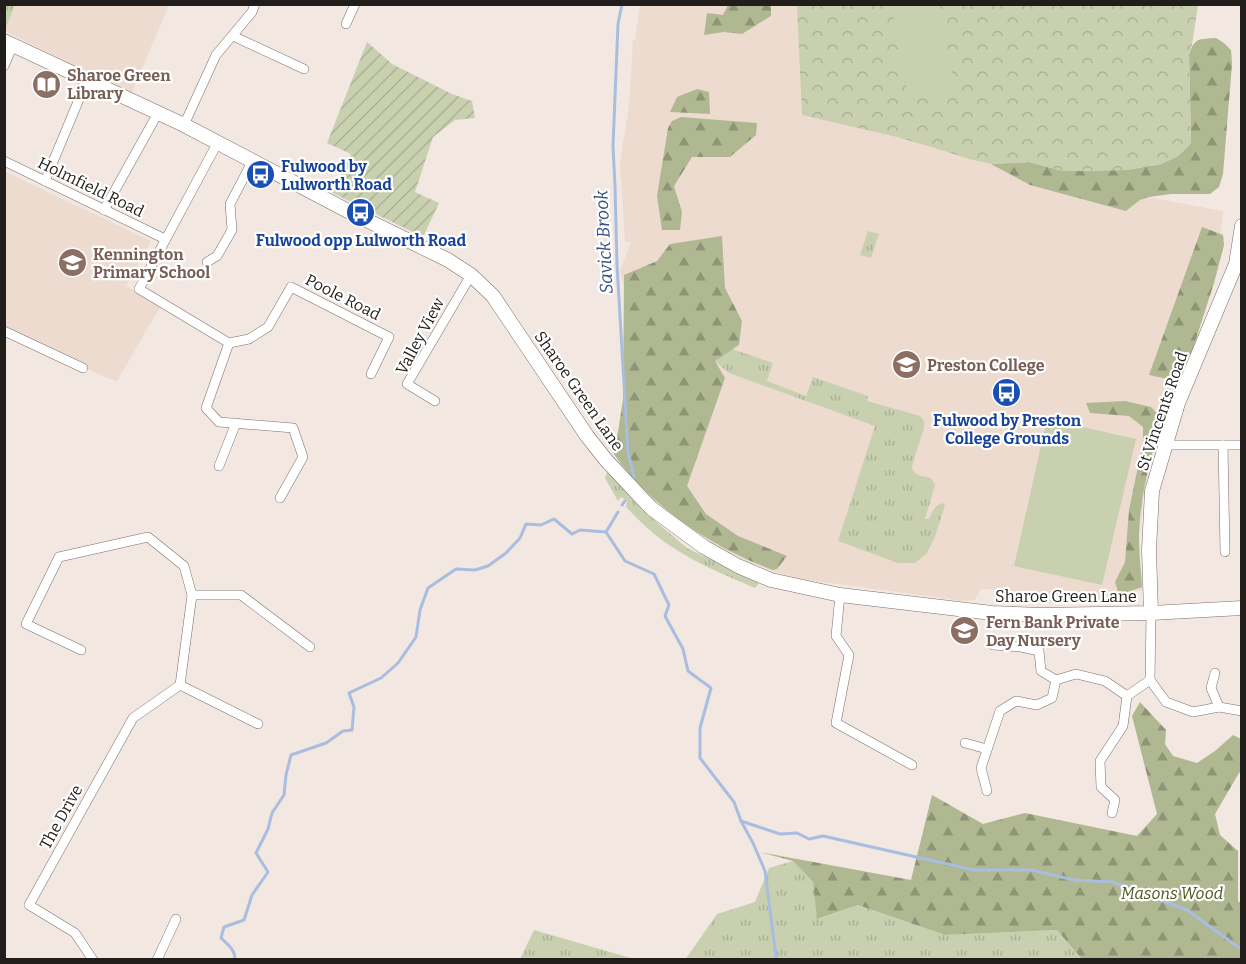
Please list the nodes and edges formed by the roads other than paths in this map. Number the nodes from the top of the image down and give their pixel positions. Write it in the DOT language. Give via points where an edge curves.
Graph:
graph roads {
  1 [pos="255,4"];
  2 [pos="355,4"];
  3 [pos="346,24"];
  4 [pos="233,36"];
  5 [pos="9,43"];
  6 [pos="4,66"];
  7 [pos="304,69"];
  8 [pos="87,80"];
  9 [pos="158,113"];
  10 [pos="184,125"];
  11 [pos="218,142"];
  12 [pos="254,160"];
  13 [pos="4,162"];
  14 [pos="45,182"];
  15 [pos="104,210"];
  16 [pos="1242,226"];
  17 [pos="165,239"];
  18 [pos="207,262"];
  19 [pos="1239,264"];
  20 [pos="471,275"];
  21 [pos="4,332"];
  22 [pos="229,343"];
  23 [pos="83,368"];
  24 [pos="371,374"];
  25 [pos="435,401"];
  26 [pos="236,423"];
  27 [pos="1165,445"];
  28 [pos="1223,445"];
  29 [pos="1242,445"];
  30 [pos="219,466"];
  31 [pos="280,498"];
  32 [pos="1225,552"];
  33 [pos="840,595"];
  34 [pos="192,596"];
  35 [pos="1242,608"];
  36 [pos="1150,613"];
  37 [pos="993,645"];
  38 [pos="310,646"];
  39 [pos="81,650"];
  40 [pos="1215,672"];
  41 [pos="1056,680"];
  42 [pos="1150,680"];
  43 [pos="180,685"];
  44 [pos="1127,696"];
  45 [pos="1219,707"];
  46 [pos="1242,711"];
  47 [pos="258,724"];
  48 [pos="965,743"];
  49 [pos="987,749"];
  50 [pos="912,765"];
  51 [pos="987,791"];
  52 [pos="1112,813"];
  53 [pos="176,919"];
  54 [pos="93,960"];
  55 [pos="157,960"];
  1 -- 4 [label="street"];
  2 -- 3 [label="street"];
  4 -- 7 [label="street"];
  4 -- 10 [label="street" via="216,55"];
  5 -- 6 [label="street"];
  5 -- 8 [label="street, Sharoe Green Lane"];
  8 -- 9 [label="street, Sharoe Green Lane"];
  8 -- 14 [label="street"];
  9 -- 10 [label="street, Sharoe Green Lane"];
  9 -- 15 [label="street"];
  10 -- 11 [label="street, Sharoe Green Lane"];
  11 -- 12 [label="street, Sharoe Green Lane"];
  11 -- 17 [label="street"];
  12 -- 18 [label="street" via="230,204 232,230 218,256"];
  12 -- 20 [label="street, Sharoe Green Lane"];
  13 -- 14 [label="street, Holmfield Road"];
  14 -- 15 [label="street, Holmfield Road"];
  15 -- 17 [label="street, Holmfield Road"];
  16 -- 19 [label="street, St Vincents Road"];
  17 -- 22 [label="street" via="138,289"];
  19 -- 27 [label="street, St Vincents Road" via="1178,403"];
  20 -- 25 [label="street, Valley View" via="407,384"];
  20 -- 33 [label="street, Sharoe Green Lane" via="493,296 606,460 651,508 704,547 738,566 771,580"];
  21 -- 23 [label="street"];
  22 -- 24 [label="street, Poole Road" via="249,339 268,327 291,287 389,337"];
  22 -- 26 [label="street" via="206,408 219,422"];
  26 -- 30 [label="street"];
  26 -- 31 [label="street" via="293,428 303,457"];
  27 -- 28 [label="street"];
  27 -- 36 [label="street, St Vincents Road" via="1152,491"];
  28 -- 29 [label="street"];
  28 -- 32 [label="street"];
  33 -- 36 [label="street, Sharoe Green Lane" via="992,613"];
  33 -- 50 [label="street" via="836,636 849,655 836,723"];
  34 -- 38 [label="street" via="241,595"];
  34 -- 39 [label="street" via="184,566 148,537 59,557 26,624"];
  34 -- 43 [label="street"];
  35 -- 36 [label="street, Sharoe Green Lane"];
  36 -- 42 [label="street"];
  37 -- 41 [label="street" via="1039,651 1041,671"];
  40 -- 45 [label="street" via="1211,688"];
  41 -- 44 [label="street" via="1076,674 1106,681"];
  41 -- 49 [label="street" via="1052,698 1037,705 1016,701 1000,711"];
  42 -- 44 [label="street"];
  42 -- 45 [label="street" via="1166,702 1193,712"];
  43 -- 47 [label="street"];
  43 -- 54 [label="street, The Drive" via="133,718 29,905 75,933"];
  44 -- 52 [label="street" via="1123,726 1100,761 1101,787 1115,800"];
  45 -- 46 [label="street"];
  48 -- 49 [label="street"];
  49 -- 51 [label="street" via="981,768"];
  53 -- 55 [label="street"];
}
